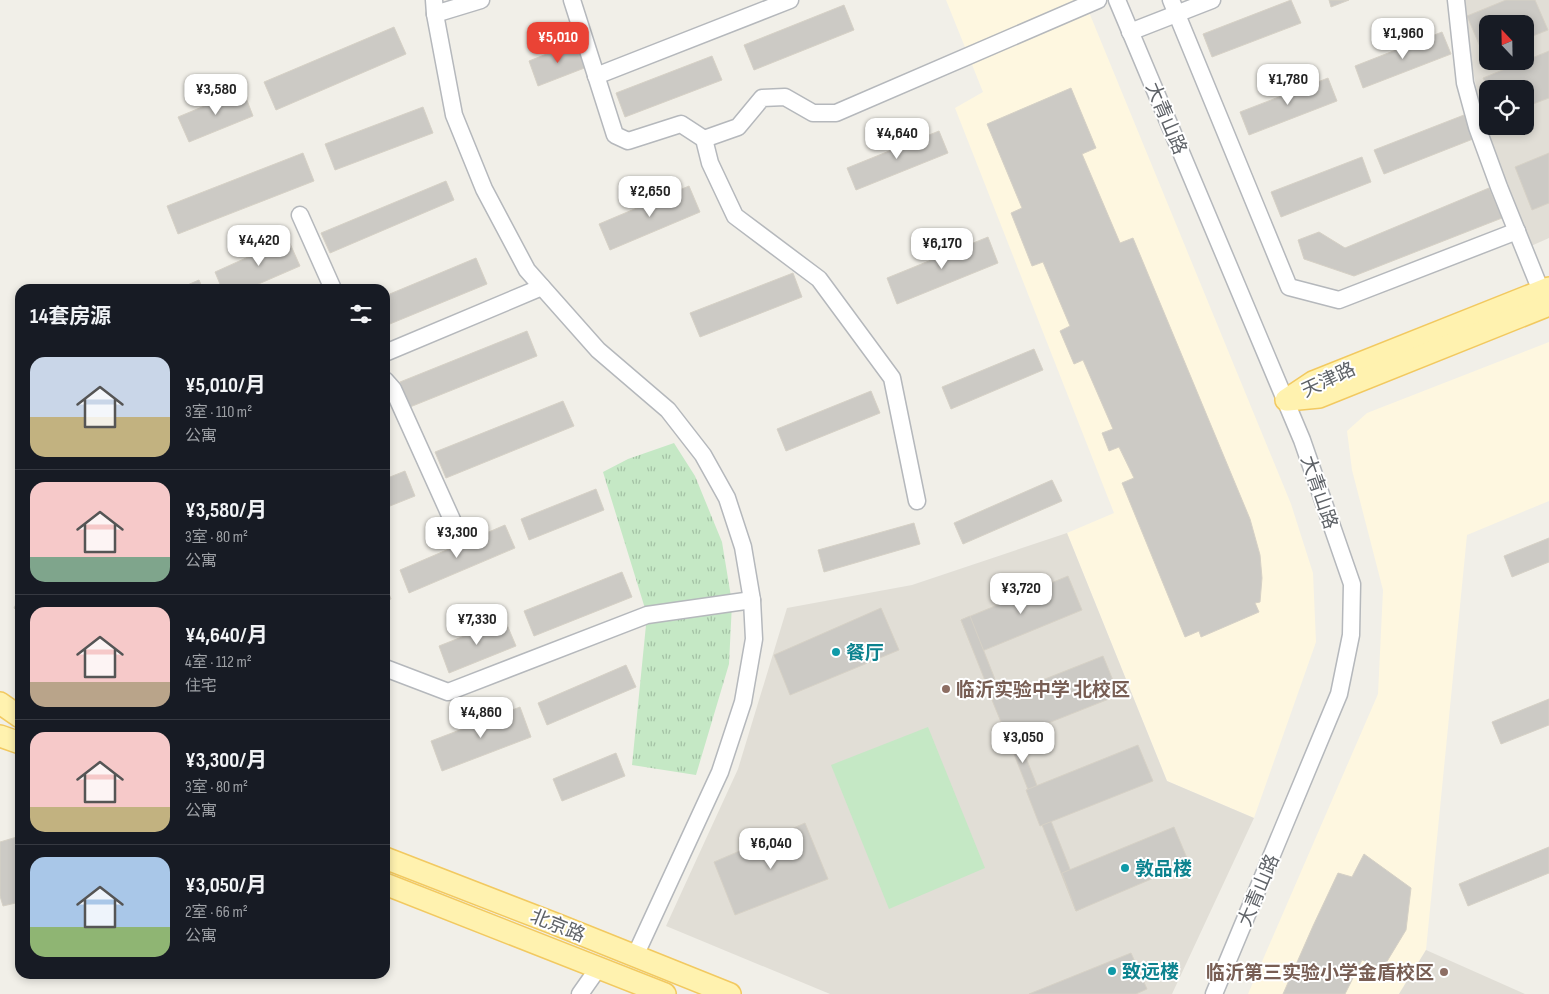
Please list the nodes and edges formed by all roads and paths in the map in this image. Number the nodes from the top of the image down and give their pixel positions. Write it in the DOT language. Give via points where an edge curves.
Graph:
graph roads {
  1 [pos="481,0"];
  2 [pos="572,0"];
  3 [pos="790,0"];
  4 [pos="1098,0"];
  5 [pos="1117,0"];
  6 [pos="1212,0"];
  7 [pos="1456,0"];
  8 [pos="434,7"];
  9 [pos="1174,7"];
  10 [pos="1130,32"];
  11 [pos="596,76"];
  12 [pos="704,139"];
  13 [pos="300,215"];
  14 [pos="1517,231"];
  15 [pos="331,284"];
  16 [pos="542,287"];
  17 [pos="1546,294"];
  18 [pos="390,351"];
  19 [pos="390,386"];
  20 [pos="1286,400"];
  21 [pos="917,501"];
  22 [pos="458,533"];
  23 [pos="752,600"];
  24 [pos="390,670"];
  25 [pos="0,703"];
  26 [pos="0,710"];
  27 [pos="15,714"];
  28 [pos="15,715"];
  29 [pos="0,736"];
  30 [pos="0,741"];
  31 [pos="15,741"];
  32 [pos="15,742"];
  33 [pos="390,860"];
  34 [pos="390,886"];
  35 [pos="634,956"];
  36 [pos="599,967"];
  37 [pos="580,994"];
  38 [pos="666,994"];
  39 [pos="730,994"];
  40 [pos="1214,994"];
  1 -- 8 [label="street"];
  2 -- 11 [label="street"];
  3 -- 11 [label="street"];
  4 -- 12 [label="street" via="836,113 813,113 784,97 762,98 738,127"];
  5 -- 10 [label="street, 大青山路"];
  6 -- 9 [label="street"];
  7 -- 14 [label="street" via="1465,83 1477,126"];
  8 -- 16 [label="street" via="454,115 484,189 527,270"];
  9 -- 10 [label="street"];
  9 -- 14 [label="street" via="1289,287 1338,300"];
  10 -- 20 [label="street, 大青山路"];
  11 -- 12 [label="street" via="615,135 628,141 681,124"];
  12 -- 21 [label="street" via="710,163 735,216 819,278 892,378"];
  13 -- 15 [label="street"];
  14 -- 17 [label="street"];
  16 -- 18 [label="street"];
  16 -- 23 [label="street" via="598,350 668,410 703,455 727,498 743,547"];
  17 -- 20 [label="main road, 天津路" via="1319,397"];
  19 -- 22 [label="street"];
  20 -- 40 [label="street, 大青山路" via="1352,584 1351,635 1339,694"];
  23 -- 24 [label="street" via="647,615 448,692"];
  23 -- 35 [label="street" via="754,639 743,702 720,772"];
  25 -- 27 [label="main road"];
  26 -- 28 [label="main road"];
  29 -- 31 [label="main road"];
  30 -- 32 [label="main road"];
  33 -- 35 [label="main road, 北京路"];
  34 -- 36 [label="main road, 北京路"];
  35 -- 39 [label="main road, 北京路"];
  36 -- 37 [label="street"];
  36 -- 38 [label="main road, 北京路"];
}
